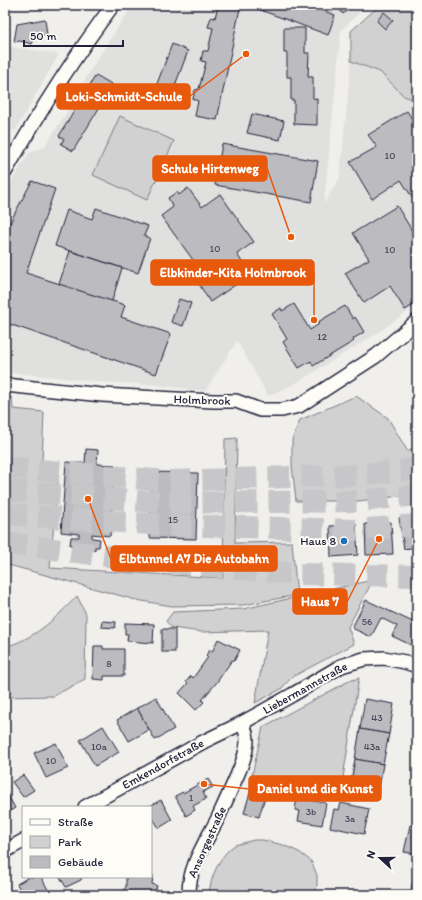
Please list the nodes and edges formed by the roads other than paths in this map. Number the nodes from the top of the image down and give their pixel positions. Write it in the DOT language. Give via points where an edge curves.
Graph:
graph roads {
  1 [pos="113,5"];
  2 [pos="5,172"];
  3 [pos="417,321"];
  4 [pos="5,385"];
  5 [pos="417,666"];
  6 [pos="242,723"];
  7 [pos="87,806"];
  8 [pos="22,842"];
  9 [pos="5,851"];
  10 [pos="189,895"];
  1 -- 2 [label="street" via="56,87"];
  3 -- 4 [label="street, Holmbrook" via="370,360 299,406 282,410 260,410 236,401 102,395"];
  5 -- 6 [label="street, Liebermannstraße" via="384,658 364,658 341,666"];
  6 -- 7 [label="street, Emkendorfstraße"];
  6 -- 10 [label="street, Ansorgestraße" via="247,740 240,770 191,874"];
  8 -- 9 [label="street"];
}
